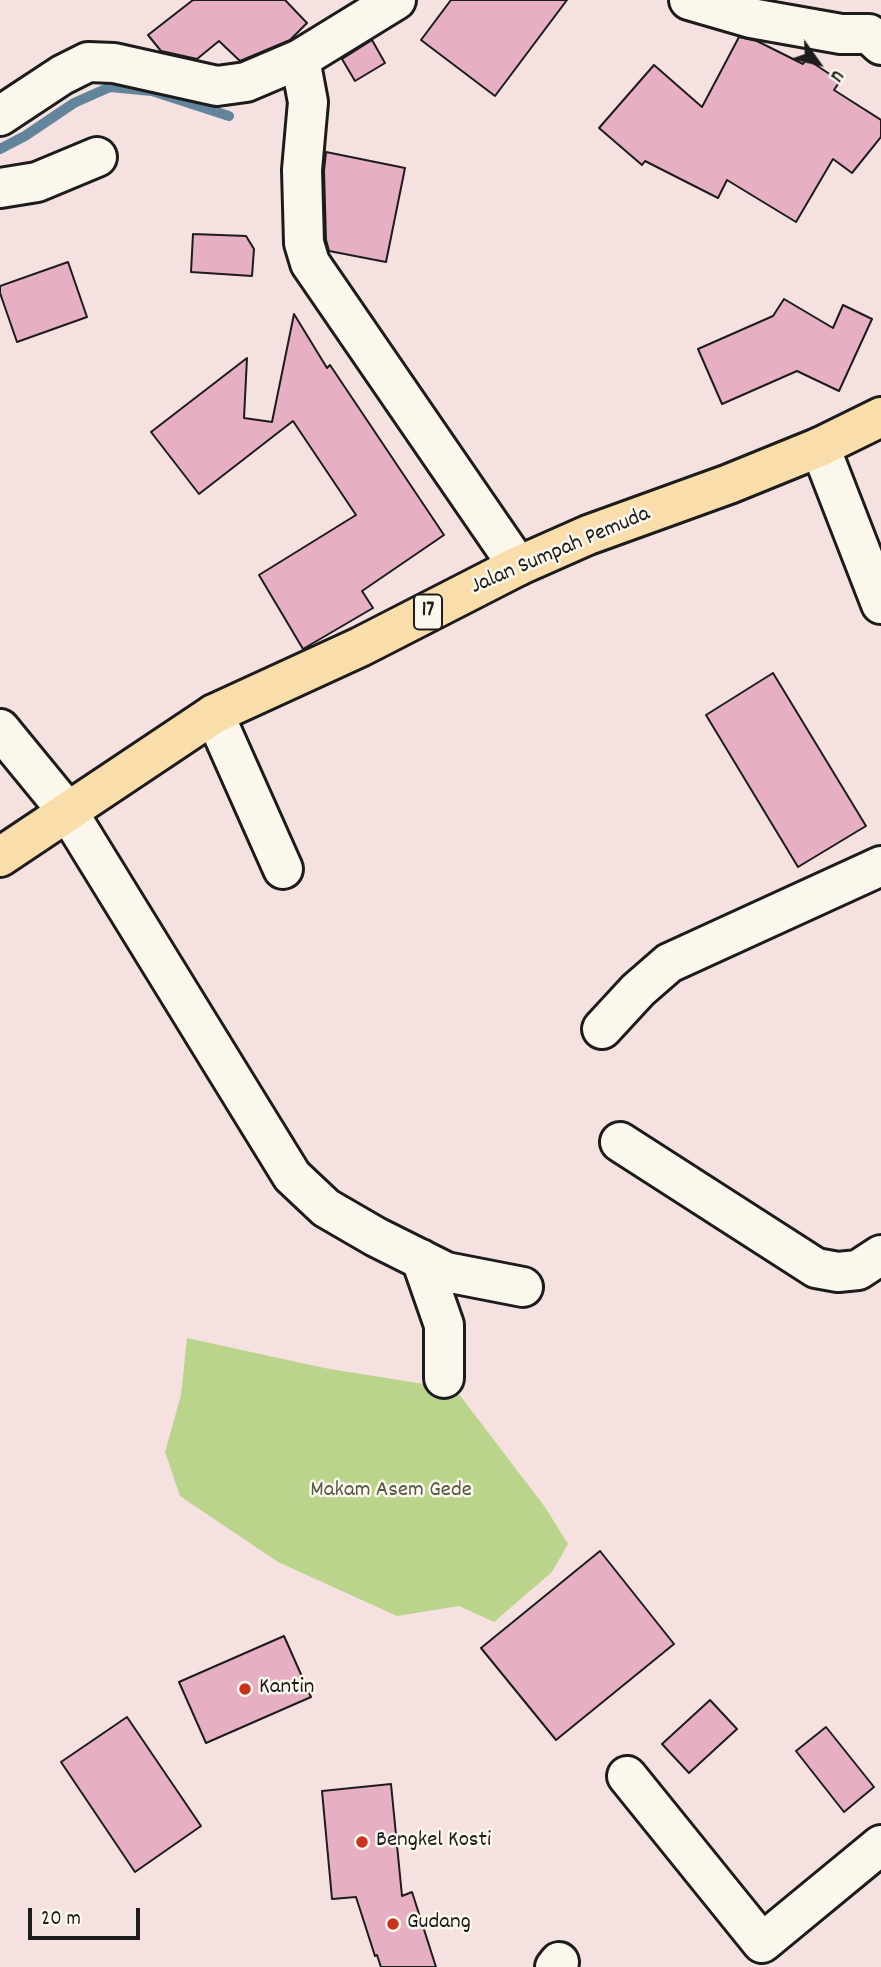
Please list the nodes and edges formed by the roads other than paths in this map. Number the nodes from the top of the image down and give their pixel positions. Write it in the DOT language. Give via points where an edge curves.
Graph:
graph roads {
  1 [pos="396,0"];
  2 [pos="689,0"];
  3 [pos="877,35"];
  4 [pos="300,59"];
  5 [pos="0,116"];
  6 [pos="97,157"];
  7 [pos="0,188"];
  8 [pos="881,417"];
  9 [pos="820,447"];
  10 [pos="518,566"];
  11 [pos="881,604"];
  12 [pos="214,714"];
  13 [pos="0,729"];
  14 [pos="68,811"];
  15 [pos="0,857"];
  16 [pos="881,866"];
  17 [pos="283,869"];
  18 [pos="602,1029"];
  19 [pos="620,1142"];
  20 [pos="881,1255"];
  21 [pos="421,1259"];
  22 [pos="523,1287"];
  23 [pos="444,1378"];
  24 [pos="627,1776"];
  25 [pos="881,1845"];
  26 [pos="773,1955"];
  1 -- 4 [label="street"];
  2 -- 3 [label="street" via="751,19 841,34"];
  4 -- 5 [label="street" via="246,82 217,86 114,63 88,62"];
  4 -- 10 [label="street" via="308,103 303,170 304,243 310,263"];
  6 -- 7 [label="street" via="37,182"];
  8 -- 9 [label="highway, Jalan Sumpah Pemuda / 17"];
  9 -- 10 [label="highway, Jalan Sumpah Pemuda / 17"];
  9 -- 11 [label="street"];
  10 -- 12 [label="highway, Jalan Sumpah Pemuda / 17" via="360,647"];
  12 -- 14 [label="highway, Jalan Sumpah Pemuda / 17"];
  12 -- 17 [label="street"];
  13 -- 14 [label="street"];
  14 -- 15 [label="highway, Jalan Sumpah Pemuda / 17"];
  14 -- 21 [label="street" via="292,1176 326,1208"];
  16 -- 18 [label="street" via="669,962"];
  19 -- 20 [label="street" via="816,1268 858,1270"];
  21 -- 22 [label="street" via="446,1272"];
  21 -- 23 [label="street" via="444,1325"];
  24 -- 26 [label="street"];
  25 -- 26 [label="street"];
}
